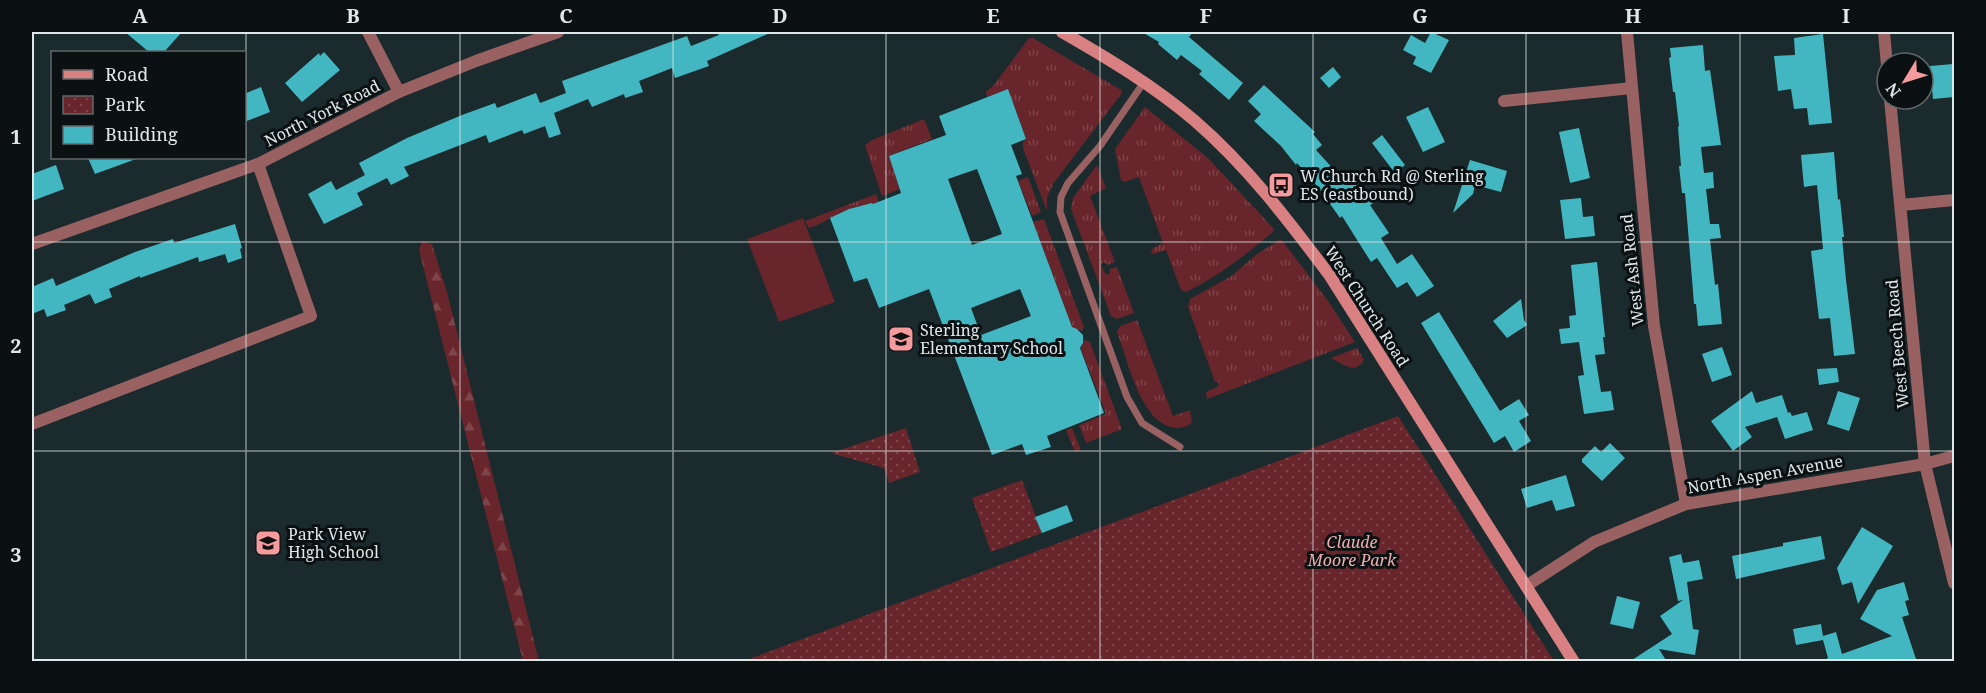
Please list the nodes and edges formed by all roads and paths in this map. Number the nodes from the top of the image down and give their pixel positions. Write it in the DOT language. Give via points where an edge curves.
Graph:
graph roads {
  1 [pos="368,32"];
  2 [pos="558,32"];
  3 [pos="1062,32"];
  4 [pos="1627,32"];
  5 [pos="1884,32"];
  6 [pos="1886,51"];
  7 [pos="1144,82"];
  8 [pos="1632,88"];
  9 [pos="399,92"];
  10 [pos="1504,101"];
  11 [pos="1891,111"];
  12 [pos="258,164"];
  13 [pos="1954,200"];
  14 [pos="1900,205"];
  15 [pos="32,244"];
  16 [pos="32,424"];
  17 [pos="1180,447"];
  18 [pos="1954,456"];
  19 [pos="1925,464"];
  20 [pos="1686,504"];
  21 [pos="1954,583"];
  22 [pos="1526,586"];
  23 [pos="1574,662"];
  1 -- 9 [label="street"];
  2 -- 9 [label="street, North York Road"];
  3 -- 7 [label="main road, West Church Road"];
  4 -- 8 [label="street, West Ash Road"];
  5 -- 6 [label="street"];
  7 -- 17 [label="lane" via="1100,146 1068,183 1061,196 1060,212 1127,397 1142,423"];
  7 -- 22 [label="main road, West Church Road" via="1195,121 1291,224 1330,276"];
  8 -- 10 [label="street"];
  8 -- 20 [label="street, West Ash Road" via="1654,326"];
  9 -- 12 [label="street, North York Road"];
  11 -- 14 [label="street, West Beech Road"];
  12 -- 15 [label="street, North York Road"];
  12 -- 16 [label="street" via="311,316"];
  13 -- 14 [label="street"];
  14 -- 19 [label="street, West Beech Road"];
  18 -- 19 [label="street, North Aspen Avenue"];
  19 -- 20 [label="street, North Aspen Avenue"];
  19 -- 21 [label="street, West Beech Road"];
  20 -- 22 [label="street, North Aspen Avenue" via="1594,542"];
  22 -- 23 [label="main road, West Church Road"];
}
